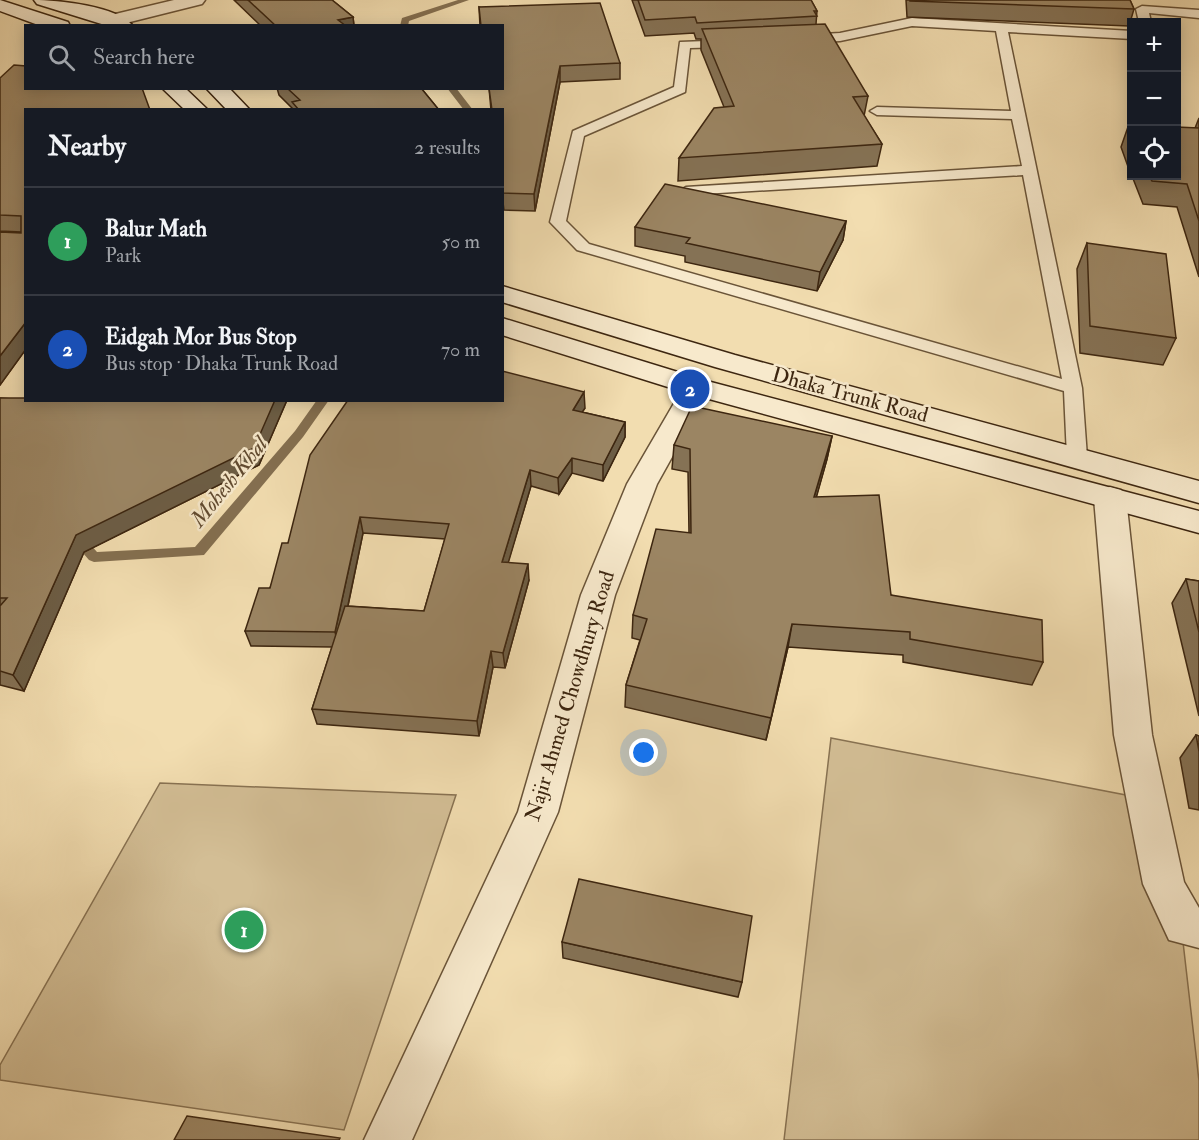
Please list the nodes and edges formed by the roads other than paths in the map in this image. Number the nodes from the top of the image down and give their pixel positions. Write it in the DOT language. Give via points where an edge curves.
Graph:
graph roads {
  1 [pos="43,0"];
  2 [pos="196,0"];
  3 [pos="3,8"];
  4 [pos="1199,14"];
  5 [pos="1144,18"];
  6 [pos="119,23"];
  7 [pos="55,24"];
  8 [pos="1001,28"];
  9 [pos="1127,35"];
  10 [pos="796,40"];
  11 [pos="740,43"];
  12 [pos="174,90"];
  13 [pos="218,90"];
  14 [pos="196,108"];
  15 [pos="238,108"];
  16 [pos="877,111"];
  17 [pos="1019,115"];
  18 [pos="1030,170"];
  19 [pos="686,191"];
  20 [pos="504,295"];
  21 [pos="504,327"];
  22 [pos="698,387"];
  23 [pos="1073,388"];
  24 [pos="1077,457"];
  25 [pos="1199,492"];
  26 [pos="1110,498"];
  27 [pos="1199,522"];
  28 [pos="1199,928"];
  29 [pos="388,1140"];
  1 -- 6 [label="main road"];
  2 -- 6 [label="main road"];
  3 -- 7 [label="main road"];
  4 -- 5 [label="lane" via="1142,9"];
  8 -- 9 [label="lane"];
  8 -- 10 [label="lane" via="912,22 840,37"];
  8 -- 17 [label="lane"];
  11 -- 23 [label="lane" via="684,45 680,89 578,134 558,222 584,247"];
  12 -- 14 [label="main road"];
  13 -- 15 [label="main road"];
  16 -- 17 [label="lane"];
  17 -- 18 [label="lane"];
  18 -- 19 [label="lane"];
  18 -- 23 [label="lane"];
  20 -- 24 [label="main road, Dhaka Trunk Road" via="725,361"];
  21 -- 22 [label="main road, Dhaka Trunk Road"];
  22 -- 26 [label="main road, Dhaka Trunk Road"];
  22 -- 29 [label="main road, Najir Ahmed Chowdhury Road" via="642,484 598,595 538,812"];
  23 -- 24 [label="lane"];
  24 -- 25 [label="main road, Dhaka Trunk Road"];
  26 -- 27 [label="main road, Dhaka Trunk Road"];
  26 -- 28 [label="main road" via="1132,735 1164,884 1185,926"];
}
